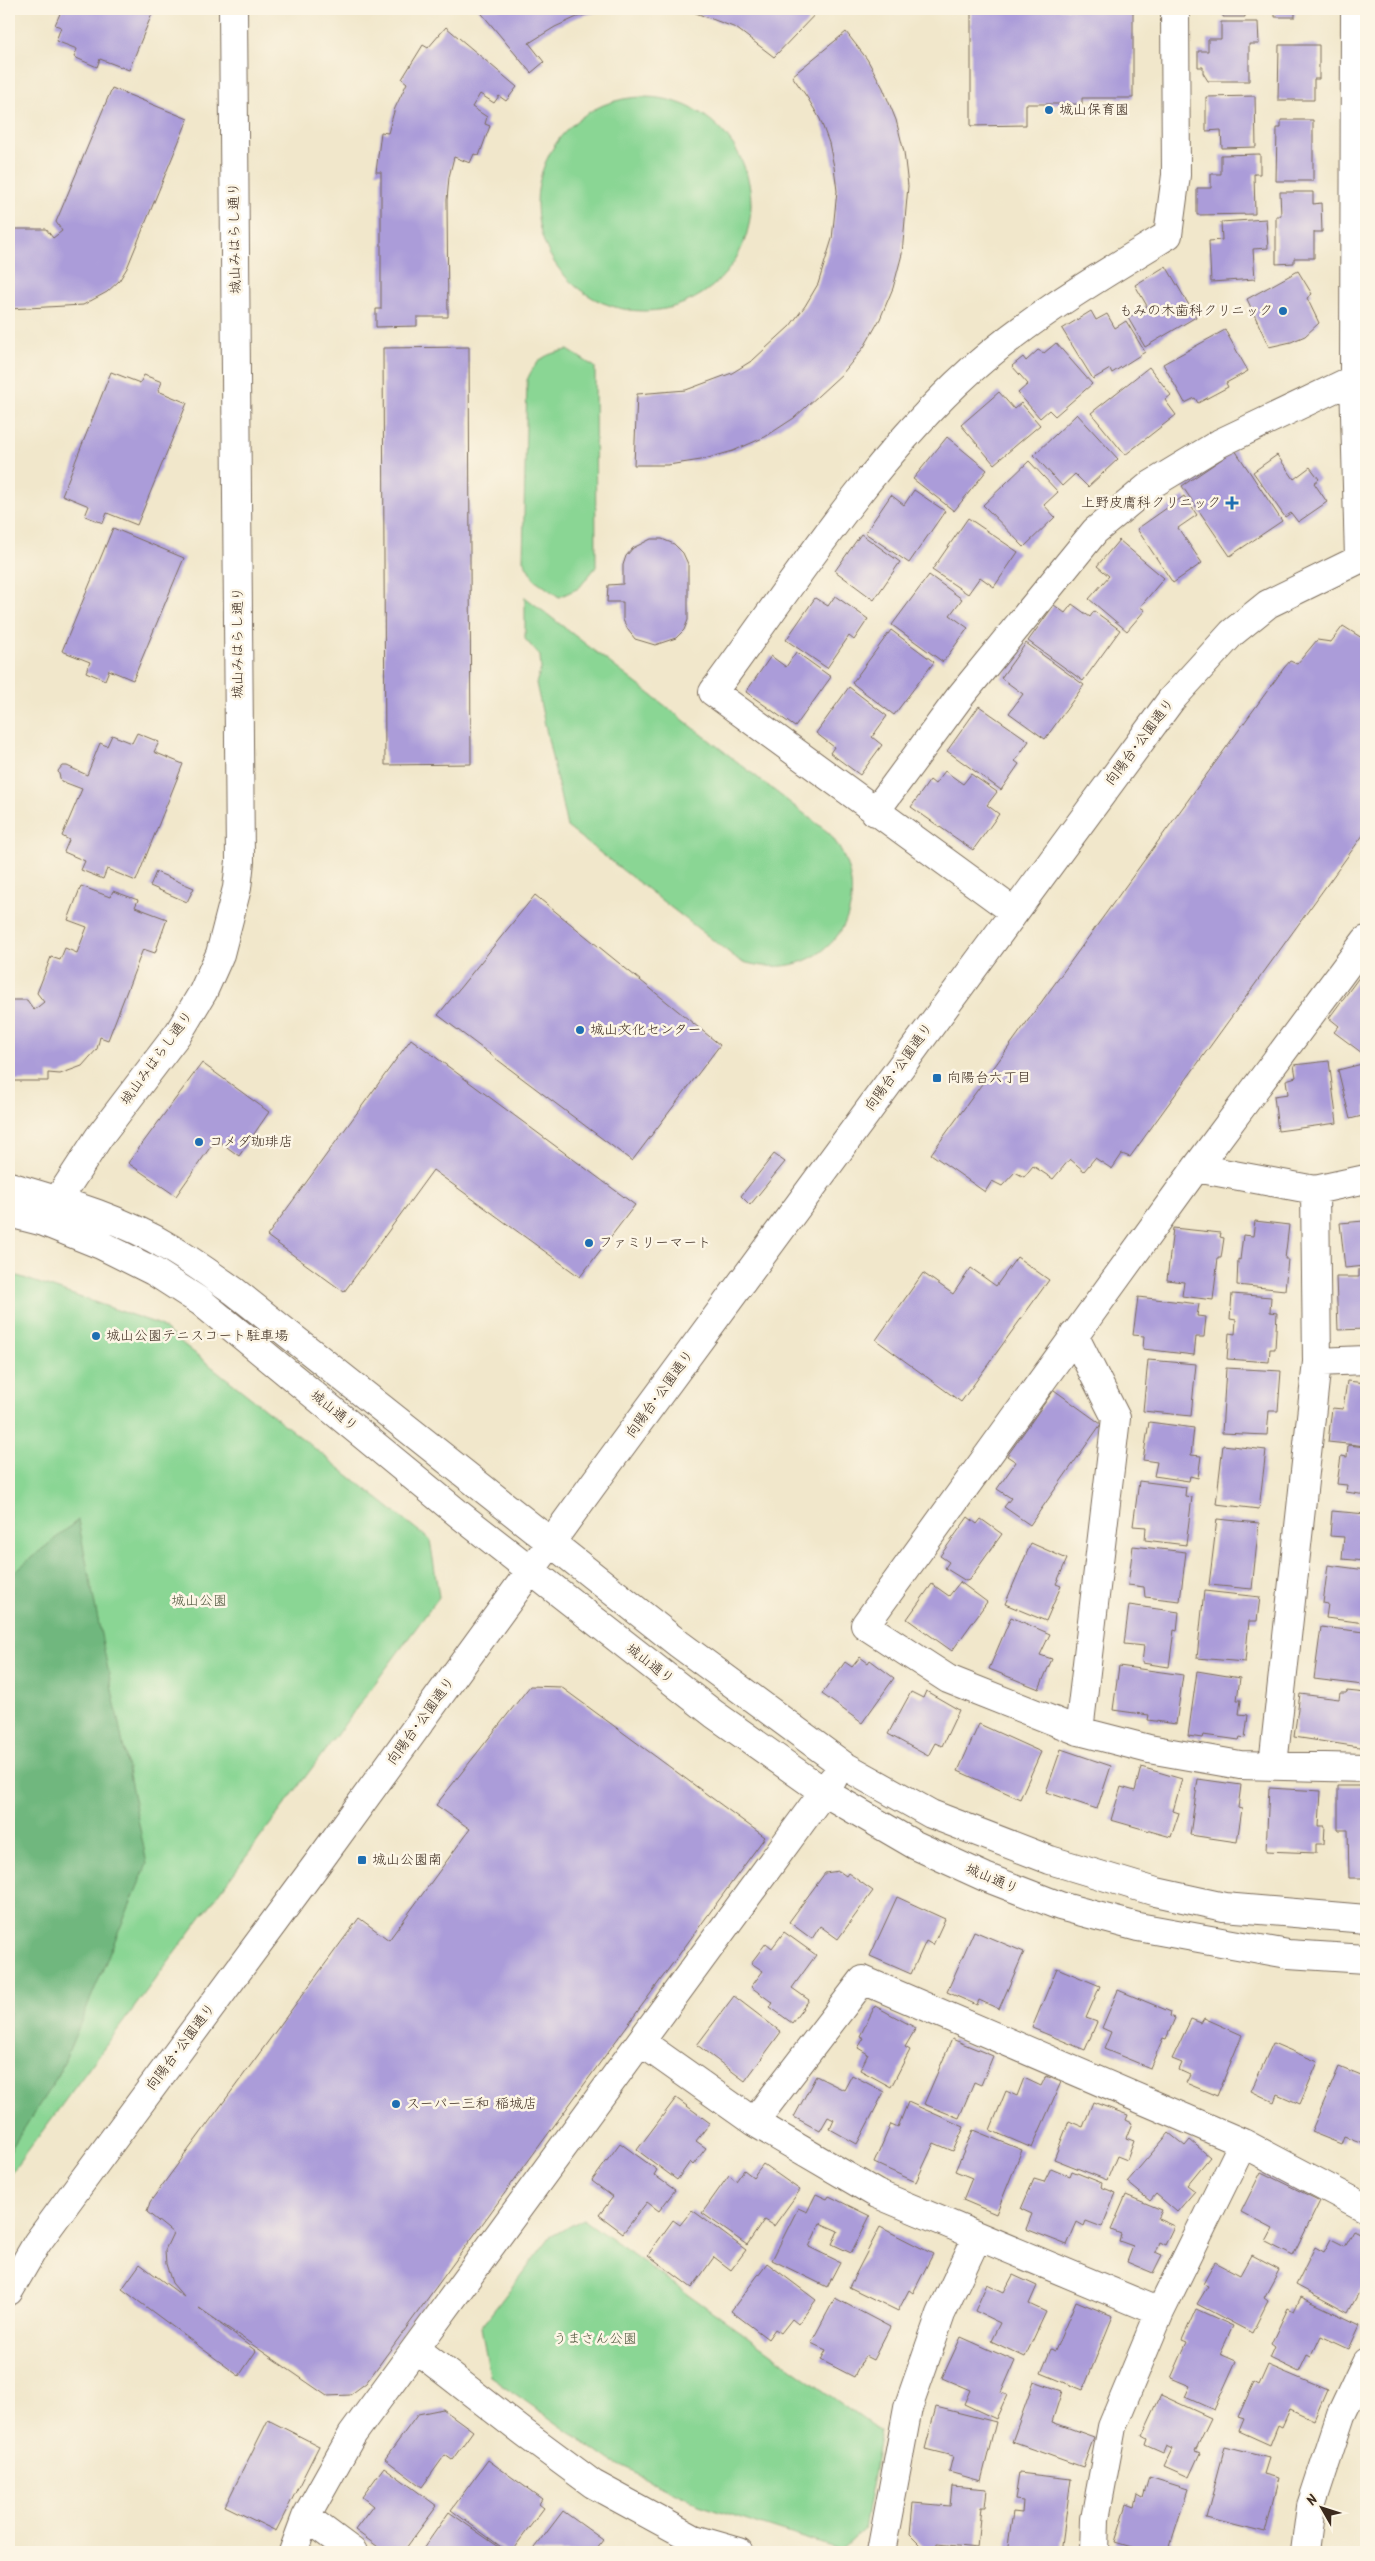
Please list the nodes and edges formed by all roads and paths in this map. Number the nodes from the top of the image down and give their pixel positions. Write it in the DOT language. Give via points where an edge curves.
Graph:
graph roads {
  1 [pos="233,9"];
  2 [pos="1175,9"];
  3 [pos="1355,9"];
  4 [pos="1354,379"];
  5 [pos="1363,557"];
  6 [pos="875,812"];
  7 [pos="1014,911"];
  8 [pos="1366,940"];
  9 [pos="1196,1168"];
  10 [pos="1366,1179"];
  11 [pos="9,1186"];
  12 [pos="1315,1190"];
  13 [pos="51,1211"];
  14 [pos="9,1213"];
  15 [pos="1074,1335"];
  16 [pos="1366,1360"];
  17 [pos="1317,1362"];
  18 [pos="551,1542"];
  19 [pos="530,1570"];
  20 [pos="1079,1731"];
  21 [pos="843,1765"];
  22 [pos="1273,1765"];
  23 [pos="1366,1768"];
  24 [pos="824,1792"];
  25 [pos="1366,1919"];
  26 [pos="1366,1959"];
  27 [pos="642,2042"];
  28 [pos="754,2122"];
  29 [pos="1243,2143"];
  30 [pos="1366,2208"];
  31 [pos="977,2237"];
  32 [pos="9,2291"];
  33 [pos="1160,2312"];
  34 [pos="416,2349"];
  35 [pos="1366,2362"];
  36 [pos="306,2517"];
  37 [pos="694,2546"];
  38 [pos="293,2552"];
  39 [pos="353,2552"];
  40 [pos="739,2552"];
  41 [pos="881,2552"];
  42 [pos="1094,2552"];
  43 [pos="1305,2552"];
  1 -- 13 [label="street, 城山みはらし通り" via="240,852 237,888 220,954 179,1032 99,1137"];
  2 -- 6 [label="street" via="1176,175 1168,235 1021,328 956,384 881,462 714,692"];
  3 -- 4 [label="street"];
  4 -- 5 [label="street"];
  4 -- 6 [label="street" via="1220,443 1149,486 1095,531 970,683"];
  5 -- 7 [label="street, 向陽台･公園通り" via="1268,604 1232,633 1171,700"];
  6 -- 7 [label="street"];
  7 -- 18 [label="street, 向陽台･公園通り"];
  8 -- 9 [label="street"];
  9 -- 12 [label="street"];
  9 -- 15 [label="street"];
  10 -- 12 [label="street"];
  11 -- 13 [label="street, 城山通り"];
  12 -- 17 [label="street"];
  13 -- 14 [label="street, 城山通り"];
  13 -- 18 [label="street, 城山通り" via="106,1218 169,1247 234,1290"];
  13 -- 19 [label="street, 城山通り" via="101,1245 153,1271 201,1302"];
  15 -- 20 [label="street" via="1116,1418"];
  15 -- 20 [label="street" via="865,1624 948,1679"];
  16 -- 17 [label="street"];
  17 -- 22 [label="street"];
  18 -- 19 [label="street, 向陽台･公園通り"];
  18 -- 21 [label="street, 城山通り" via="679,1644"];
  19 -- 24 [label="street, 城山通り" via="714,1714"];
  19 -- 32 [label="street, 向陽台･公園通り" via="37,2243"];
  20 -- 22 [label="street" via="1240,1765"];
  21 -- 24 [label="street"];
  21 -- 25 [label="street, 城山通り" via="930,1814 1050,1860 1156,1892 1224,1907"];
  22 -- 23 [label="street"];
  24 -- 26 [label="street, 城山通り" via="915,1845 1060,1906 1196,1939 1288,1954"];
  24 -- 27 [label="street"];
  27 -- 28 [label="street"];
  27 -- 34 [label="street"];
  28 -- 29 [label="street" via="863,1980"];
  28 -- 31 [label="street" via="876,2194"];
  29 -- 30 [label="street"];
  29 -- 33 [label="street"];
  31 -- 33 [label="street"];
  31 -- 41 [label="street" via="941,2314 908,2408"];
  33 -- 42 [label="street" via="1112,2427 1095,2519"];
  34 -- 36 [label="street" via="352,2435"];
  34 -- 37 [label="street" via="593,2484"];
  35 -- 43 [label="street" via="1340,2415 1311,2506"];
  36 -- 38 [label="street"];
  36 -- 39 [label="street"];
  37 -- 40 [label="street"];
}
